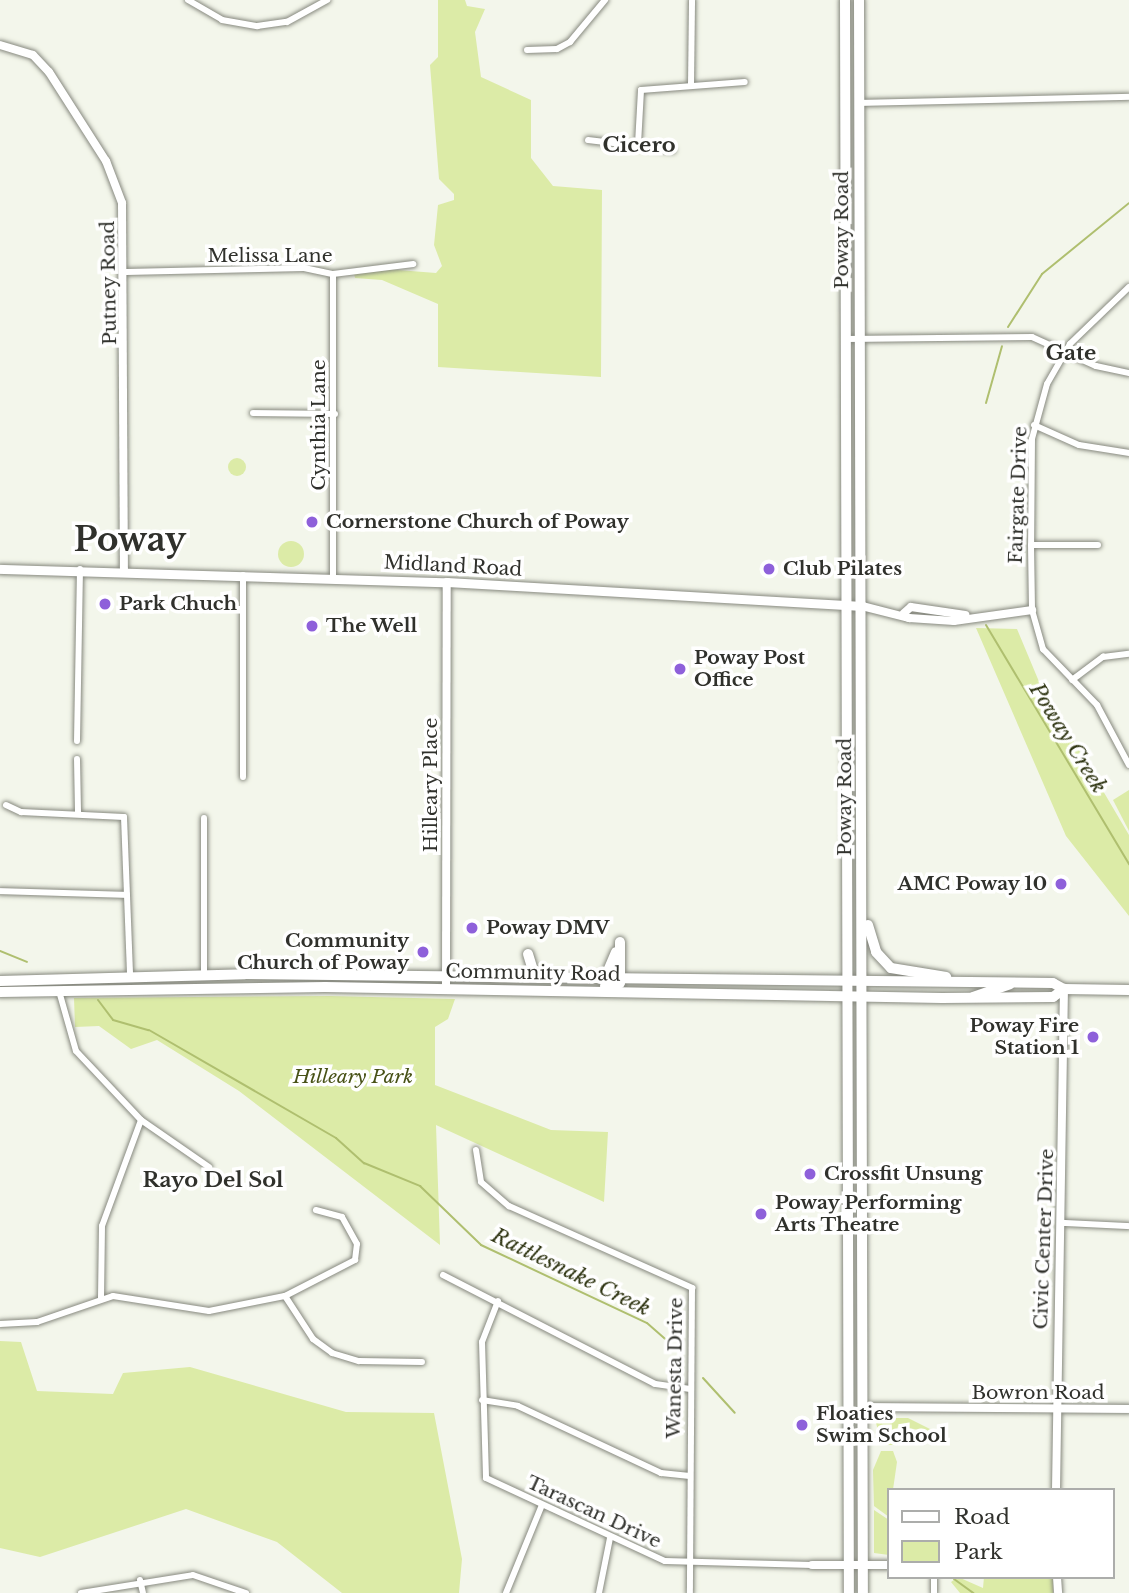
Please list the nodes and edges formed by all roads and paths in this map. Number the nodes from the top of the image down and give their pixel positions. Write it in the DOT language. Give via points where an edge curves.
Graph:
graph roads {
  1 [pos="188,0"];
  2 [pos="327,0"];
  3 [pos="605,0"];
  4 [pos="692,0"];
  5 [pos="848,0"];
  6 [pos="859,0"];
  7 [pos="0,45"];
  8 [pos="527,50"];
  9 [pos="745,82"];
  10 [pos="691,85"];
  11 [pos="1129,97"];
  12 [pos="860,103"];
  13 [pos="846,117"];
  14 [pos="588,140"];
  15 [pos="638,144"];
  16 [pos="672,150"];
  17 [pos="859,192"];
  18 [pos="846,194"];
  19 [pos="859,244"];
  20 [pos="414,264"];
  21 [pos="126,272"];
  22 [pos="334,274"];
  23 [pos="1129,287"];
  24 [pos="859,338"];
  25 [pos="847,339"];
  26 [pos="1065,351"];
  27 [pos="1129,373"];
  28 [pos="254,413"];
  29 [pos="335,414"];
  30 [pos="1034,425"];
  31 [pos="847,439"];
  32 [pos="1129,453"];
  33 [pos="848,495"];
  34 [pos="861,500"];
  35 [pos="1031,545"];
  36 [pos="1098,545"];
  37 [pos="861,556"];
  38 [pos="0,569"];
  39 [pos="80,569"];
  40 [pos="124,571"];
  41 [pos="243,575"];
  42 [pos="333,577"];
  43 [pos="447,582"];
  44 [pos="848,605"];
  45 [pos="862,606"];
  46 [pos="1032,610"];
  47 [pos="1129,654"];
  48 [pos="1072,680"];
  49 [pos="847,734"];
  50 [pos="77,741"];
  51 [pos="77,759"];
  52 [pos="1129,765"];
  53 [pos="243,777"];
  54 [pos="848,802"];
  55 [pos="863,804"];
  56 [pos="6,805"];
  57 [pos="78,813"];
  58 [pos="204,818"];
  59 [pos="863,876"];
  60 [pos="0,891"];
  61 [pos="864,893"];
  62 [pos="127,895"];
  63 [pos="528,954"];
  64 [pos="204,974"];
  65 [pos="245,974"];
  66 [pos="130,976"];
  67 [pos="446,976"];
  68 [pos="101,977"];
  69 [pos="535,977"];
  70 [pos="606,978"];
  71 [pos="621,978"];
  72 [pos="694,979"];
  73 [pos="734,980"];
  74 [pos="0,981"];
  75 [pos="991,982"];
  76 [pos="848,983"];
  77 [pos="863,983"];
  78 [pos="1014,983"];
  79 [pos="204,987"];
  80 [pos="152,988"];
  81 [pos="446,989"];
  82 [pos="1064,989"];
  83 [pos="88,990"];
  84 [pos="534,990"];
  85 [pos="1129,990"];
  86 [pos="59,991"];
  87 [pos="0,992"];
  88 [pos="643,993"];
  89 [pos="685,993"];
  90 [pos="848,997"];
  91 [pos="863,997"];
  92 [pos="973,997"];
  93 [pos="848,1108"];
  94 [pos="141,1120"];
  95 [pos="476,1150"];
  96 [pos="209,1167"];
  97 [pos="862,1178"];
  98 [pos="849,1189"];
  99 [pos="316,1210"];
  100 [pos="1063,1223"];
  101 [pos="1129,1226"];
  102 [pos="863,1247"];
  103 [pos="849,1249"];
  104 [pos="443,1275"];
  105 [pos="285,1296"];
  106 [pos="102,1298"];
  107 [pos="498,1301"];
  108 [pos="863,1312"];
  109 [pos="0,1324"];
  110 [pos="849,1341"];
  111 [pos="849,1360"];
  112 [pos="422,1362"];
  113 [pos="863,1381"];
  114 [pos="691,1389"];
  115 [pos="482,1400"];
  116 [pos="863,1407"];
  117 [pos="1055,1409"];
  118 [pos="1129,1409"];
  119 [pos="849,1470"];
  120 [pos="690,1476"];
  121 [pos="1056,1488"];
  122 [pos="542,1505"];
  123 [pos="863,1513"];
  124 [pos="610,1538"];
  125 [pos="690,1563"];
  126 [pos="812,1565"];
  127 [pos="888,1565"];
  128 [pos="849,1566"];
  129 [pos="863,1566"];
  130 [pos="140,1580"];
  131 [pos="81,1593"];
  132 [pos="143,1593"];
  133 [pos="246,1593"];
  134 [pos="506,1593"];
  135 [pos="600,1593"];
  136 [pos="690,1593"];
  137 [pos="849,1593"];
  138 [pos="863,1593"];
  1 -- 2 [label="street" via="222,20 257,26 287,22"];
  3 -- 8 [label="street" via="570,42"];
  4 -- 10 [label="street"];
  5 -- 12 [label="main road"];
  5 -- 13 [label="main road, Poway Road"];
  6 -- 12 [label="main road, Poway Road"];
  7 -- 21 [label="street, Putney Road" via="40,61 106,161 122,203"];
  9 -- 10 [label="street"];
  10 -- 15 [label="street" via="641,90"];
  11 -- 12 [label="street"];
  12 -- 17 [label="main road, Poway Road"];
  13 -- 17 [label="main road"];
  13 -- 18 [label="main road, Poway Road"];
  14 -- 15 [label="street"];
  15 -- 16 [label="street"];
  17 -- 19 [label="main road, Poway Road"];
  18 -- 19 [label="main road" via="854,198"];
  18 -- 25 [label="main road, Poway Road"];
  19 -- 24 [label="main road, Poway Road"];
  20 -- 22 [label="street, Melissa Lane"];
  21 -- 22 [label="street, Melissa Lane" via="304,268"];
  21 -- 40 [label="street, Putney Road"];
  22 -- 29 [label="street, Cynthia Lane"];
  23 -- 26 [label="street, Fairgate Drive"];
  24 -- 25 [label="street"];
  24 -- 26 [label="street" via="1014,335"];
  24 -- 34 [label="main road, Poway Road"];
  25 -- 31 [label="main road, Poway Road"];
  26 -- 27 [label="street"];
  26 -- 30 [label="street, Fairgate Drive"];
  28 -- 29 [label="street"];
  29 -- 42 [label="street, Cynthia Lane"];
  30 -- 32 [label="street" via="1079,445"];
  30 -- 35 [label="street, Fairgate Drive"];
  31 -- 33 [label="main road, Poway Road"];
  31 -- 34 [label="main road" via="853,493"];
  33 -- 37 [label="main road" via="855,501"];
  33 -- 44 [label="main road, Poway Road"];
  34 -- 37 [label="main road, Poway Road"];
  35 -- 36 [label="street"];
  35 -- 46 [label="street, Fairgate Drive"];
  37 -- 45 [label="main road, Poway Road"];
  38 -- 39 [label="main road, Midland Road"];
  39 -- 40 [label="main road, Midland Road"];
  39 -- 50 [label="street"];
  40 -- 41 [label="main road, Midland Road"];
  41 -- 42 [label="main road, Midland Road"];
  41 -- 53 [label="street"];
  42 -- 43 [label="main road, Midland Road"];
  43 -- 44 [label="main road, Midland Road"];
  43 -- 67 [label="street, Hilleary Place"];
  44 -- 45 [label="main road, Midland Road"];
  44 -- 49 [label="main road, Poway Road"];
  45 -- 46 [label="street, Midland Road" via="965,615"];
  45 -- 55 [label="main road, Poway Road"];
  46 -- 48 [label="street, Fairgate Drive" via="1049,659"];
  47 -- 48 [label="street" via="1103,657"];
  48 -- 52 [label="street, Fairgate Drive" via="1097,705"];
  49 -- 54 [label="main road, Poway Road"];
  49 -- 55 [label="main road" via="854,791"];
  51 -- 57 [label="street"];
  54 -- 59 [label="main road" via="858,813"];
  54 -- 76 [label="main road, Poway Road"];
  55 -- 59 [label="main road, Poway Road"];
  56 -- 57 [label="street" via="21,812"];
  57 -- 62 [label="street" via="124,817"];
  58 -- 64 [label="street"];
  59 -- 61 [label="main road, Poway Road"];
  60 -- 62 [label="street"];
  61 -- 75 [label="main road" via="872,945 891,968"];
  61 -- 77 [label="main road, Poway Road"];
  62 -- 66 [label="street"];
  63 -- 69 [label="main road"];
  64 -- 65 [label="main road, Community Road"];
  64 -- 66 [label="main road, Community Road"];
  64 -- 80 [label="main road" via="202,981"];
  65 -- 67 [label="main road, Community Road"];
  65 -- 79 [label="main road" via="244,981"];
  66 -- 68 [label="main road, Community Road"];
  66 -- 83 [label="main road" via="126,982"];
  67 -- 69 [label="main road, Community Road"];
  67 -- 81 [label="street, Hilleary Place"];
  68 -- 74 [label="main road, Community Road"];
  68 -- 86 [label="main road"];
  69 -- 70 [label="main road, Community Road"];
  70 -- 71 [label="main road, Community Road"];
  70 -- 71 [label="main road" via="620,942"];
  71 -- 72 [label="main road, Community Road"];
  71 -- 84 [label="main road" via="616,986"];
  72 -- 73 [label="main road, Community Road"];
  72 -- 88 [label="main road" via="646,985"];
  73 -- 76 [label="main road, Community Road"];
  73 -- 89 [label="main road" via="731,987"];
  75 -- 77 [label="main road, Community Road"];
  75 -- 78 [label="main road, Community Road"];
  76 -- 77 [label="main road, Community Road"];
  76 -- 90 [label="main road, Poway Road"];
  77 -- 91 [label="main road, Poway Road"];
  78 -- 82 [label="main road, Community Road"];
  78 -- 92 [label="main road"];
  79 -- 80 [label="main road, Community Road"];
  79 -- 81 [label="main road, Community Road"];
  80 -- 83 [label="main road, Community Road"];
  81 -- 84 [label="main road, Community Road"];
  82 -- 85 [label="main road, Community Road"];
  82 -- 92 [label="main road, Community Road" via="1053,997"];
  82 -- 100 [label="street, Civic Center Drive"];
  83 -- 86 [label="main road, Community Road"];
  84 -- 88 [label="main road, Community Road"];
  86 -- 87 [label="main road, Community Road"];
  86 -- 94 [label="street" via="75,1051"];
  88 -- 89 [label="main road, Community Road"];
  89 -- 90 [label="main road, Community Road"];
  90 -- 91 [label="main road, Community Road"];
  90 -- 93 [label="main road, Poway Road"];
  91 -- 92 [label="main road, Community Road"];
  91 -- 97 [label="main road, Poway Road"];
  93 -- 97 [label="main road" via="856,1118"];
  93 -- 98 [label="main road, Poway Road"];
  94 -- 96 [label="street"];
  94 -- 106 [label="street" via="102,1226"];
  95 -- 114 [label="street, Wanesta Drive" via="481,1182 509,1206 690,1285"];
  97 -- 102 [label="main road, Poway Road"];
  98 -- 102 [label="main road" via="855,1242"];
  98 -- 103 [label="main road, Poway Road"];
  99 -- 105 [label="street" via="342,1217 357,1244 355,1260"];
  100 -- 101 [label="street"];
  100 -- 117 [label="street, Civic Center Drive" via="1056,1258"];
  102 -- 108 [label="main road, Poway Road"];
  103 -- 108 [label="main road" via="856,1254"];
  103 -- 110 [label="main road, Poway Road"];
  104 -- 107 [label="street"];
  105 -- 106 [label="street" via="209,1311"];
  105 -- 112 [label="street" via="313,1339 332,1353 359,1361"];
  106 -- 109 [label="street" via="37,1322"];
  107 -- 114 [label="street" via="655,1384"];
  107 -- 115 [label="street" via="482,1339"];
  108 -- 113 [label="main road, Poway Road"];
  110 -- 111 [label="main road, Poway Road"];
  110 -- 113 [label="main road" via="856,1345"];
  111 -- 116 [label="main road" via="856,1402"];
  111 -- 119 [label="main road, Poway Road"];
  113 -- 116 [label="main road, Poway Road"];
  114 -- 120 [label="street, Wanesta Drive"];
  115 -- 120 [label="street" via="518,1406 661,1473"];
  115 -- 122 [label="street, Tarascan Drive" via="483,1476"];
  116 -- 117 [label="street, Bowron Road"];
  116 -- 123 [label="main road, Poway Road"];
  117 -- 118 [label="street, Bowron Road"];
  117 -- 121 [label="street, Civic Center Drive"];
  119 -- 123 [label="main road" via="856,1472"];
  119 -- 128 [label="main road, Poway Road"];
  120 -- 125 [label="street, Wanesta Drive"];
  122 -- 124 [label="street, Tarascan Drive"];
  122 -- 134 [label="street"];
  123 -- 129 [label="main road, Poway Road"];
  124 -- 125 [label="street, Tarascan Drive" via="665,1561"];
  124 -- 135 [label="street"];
  125 -- 126 [label="street, Tarascan Drive"];
  125 -- 136 [label="street, Wanesta Drive"];
  126 -- 128 [label="street, Tarascan Drive"];
  127 -- 129 [label="street"];
  128 -- 129 [label="street, Tarascan Drive"];
  128 -- 137 [label="main road, Poway Road"];
  129 -- 138 [label="main road, Poway Road"];
  130 -- 131 [label="street"];
  130 -- 132 [label="street"];
  130 -- 133 [label="street" via="193,1576"];
}
